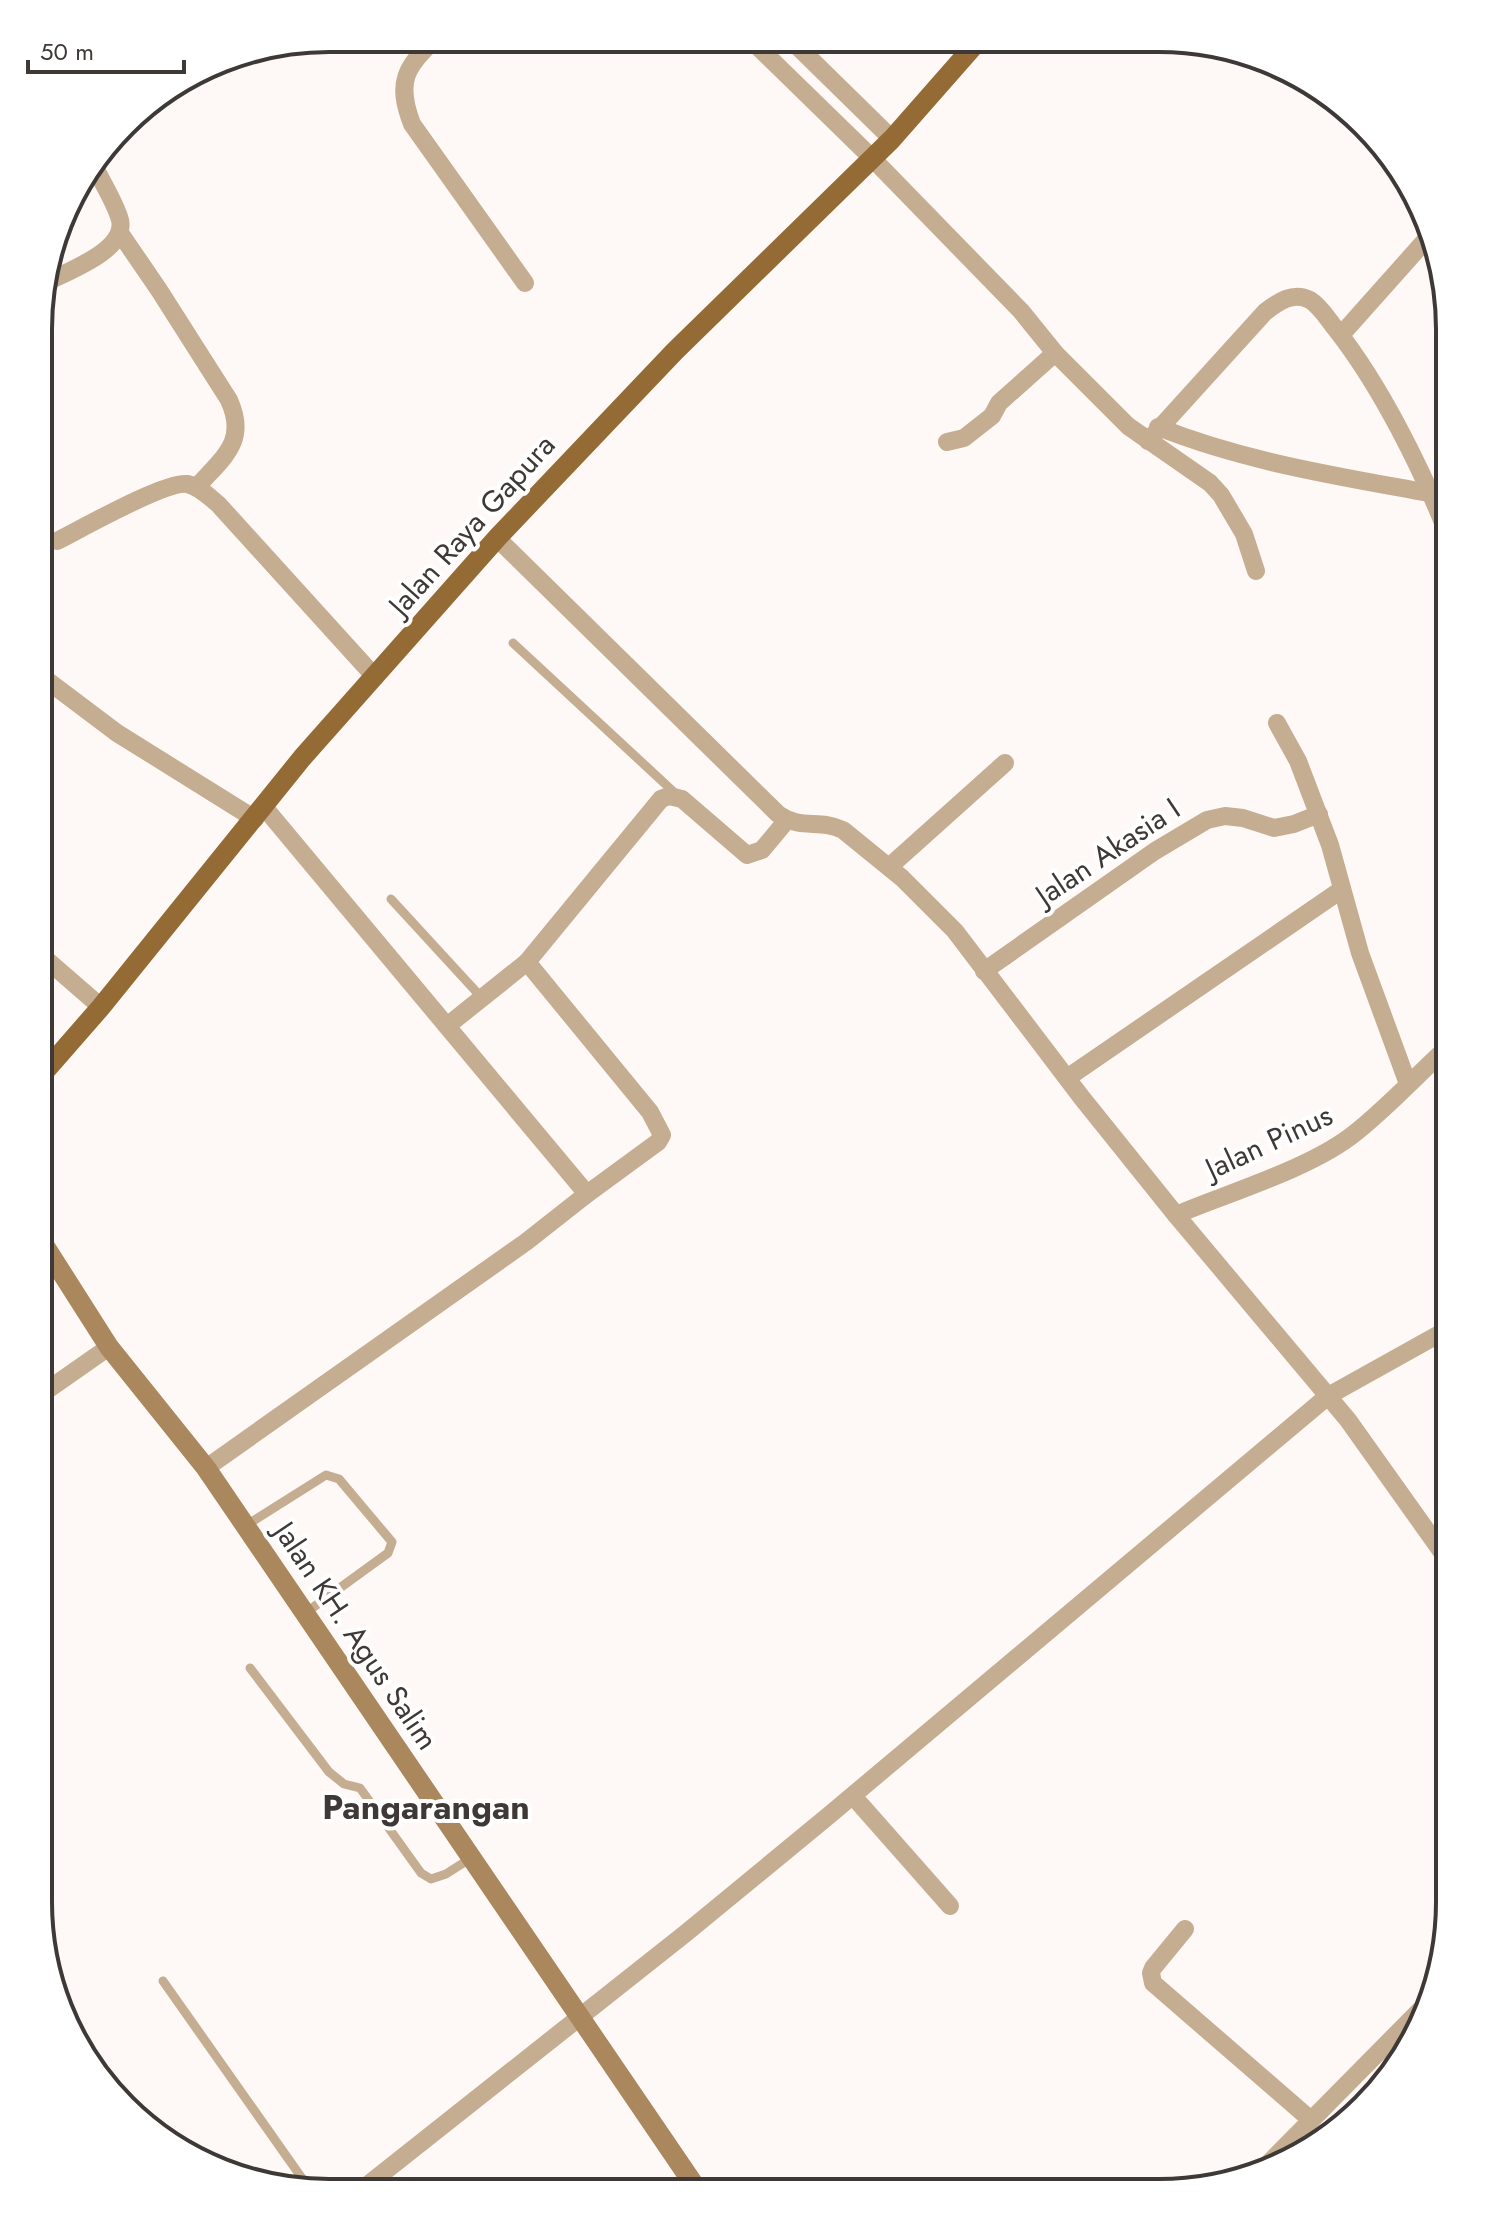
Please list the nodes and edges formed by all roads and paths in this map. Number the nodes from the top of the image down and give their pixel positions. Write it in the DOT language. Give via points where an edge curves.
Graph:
graph roads {
  1 [pos="764,52"];
  2 [pos="804,52"];
  3 [pos="968,52"];
  4 [pos="420,53"];
  5 [pos="892,139"];
  6 [pos="872,158"];
  7 [pos="99,176"];
  8 [pos="120,233"];
  9 [pos="1422,244"];
  10 [pos="57,277"];
  11 [pos="525,283"];
  12 [pos="1341,335"];
  13 [pos="1055,353"];
  14 [pos="1153,434"];
  15 [pos="947,442"];
  16 [pos="197,487"];
  17 [pos="1430,495"];
  18 [pos="1436,507"];
  19 [pos="497,538"];
  20 [pos="57,541"];
  21 [pos="1256,571"];
  22 [pos="513,643"];
  23 [pos="375,677"];
  24 [pos="52,684"];
  25 [pos="1277,723"];
  26 [pos="1005,763"];
  27 [pos="682,799"];
  28 [pos="259,813"];
  29 [pos="1319,814"];
  30 [pos="787,820"];
  31 [pos="889,867"];
  32 [pos="1341,890"];
  33 [pos="391,899"];
  34 [pos="527,962"];
  35 [pos="52,964"];
  36 [pos="984,971"];
  37 [pos="482,998"];
  38 [pos="101,1007"];
  39 [pos="447,1026"];
  40 [pos="1436,1058"];
  41 [pos="52,1063"];
  42 [pos="1067,1078"];
  43 [pos="1408,1084"];
  44 [pos="587,1194"];
  45 [pos="1176,1215"];
  46 [pos="52,1257"];
  47 [pos="1435,1336"];
  48 [pos="109,1347"];
  49 [pos="52,1387"];
  50 [pos="1328,1396"];
  51 [pos="206,1468"];
  52 [pos="245,1526"];
  53 [pos="1435,1542"];
  54 [pos="304,1614"];
  55 [pos="250,1668"];
  56 [pos="853,1796"];
  57 [pos="471,1858"];
  58 [pos="950,1906"];
  59 [pos="1185,1929"];
  60 [pos="163,1981"];
  61 [pos="578,2017"];
  62 [pos="1408,2022"];
  63 [pos="1311,2120"];
  64 [pos="1282,2150"];
  65 [pos="301,2177"];
  66 [pos="375,2179"];
  67 [pos="690,2179"];
  1 -- 6 [label="street"];
  2 -- 5 [label="street"];
  3 -- 5 [label="main road, Jalan Raya Gapura"];
  4 -- 11 [label="street" via="412,61 403,100 412,124"];
  5 -- 6 [label="main road, Jalan Raya Gapura"];
  6 -- 13 [label="street"];
  6 -- 19 [label="main road, Jalan Raya Gapura" via="675,351"];
  7 -- 8 [label="street" via="120,221"];
  8 -- 10 [label="street" via="107,250"];
  8 -- 16 [label="street" via="236,416 237,433 229,450"];
  9 -- 12 [label="street"];
  12 -- 14 [label="street" via="1310,300 1295,296 1279,301"];
  12 -- 17 [label="street" via="1367,372"];
  13 -- 14 [label="street" via="1128,426"];
  13 -- 15 [label="street" via="999,403 992,416 964,438"];
  14 -- 17 [label="street"];
  14 -- 21 [label="street" via="1221,495 1244,534"];
  16 -- 20 [label="street" via="174,485"];
  16 -- 23 [label="street"];
  17 -- 18 [label="street"];
  19 -- 23 [label="main road, Jalan Raya Gapura"];
  19 -- 30 [label="street"];
  22 -- 27 [label="lane"];
  23 -- 28 [label="main road, Jalan Raya Gapura"];
  24 -- 28 [label="street" via="117,733"];
  25 -- 29 [label="street"];
  26 -- 31 [label="street"];
  27 -- 30 [label="street" via="747,855 762,850"];
  27 -- 34 [label="street" via="661,799"];
  28 -- 38 [label="main road, Jalan Raya Gapura"];
  28 -- 39 [label="street"];
  29 -- 32 [label="street"];
  29 -- 36 [label="street, Jalan Akasia I" via="1274,828 1243,818 1207,820"];
  30 -- 31 [label="street" via="831,824"];
  31 -- 36 [label="street" via="937,911"];
  32 -- 42 [label="street"];
  32 -- 43 [label="street"];
  33 -- 37 [label="lane"];
  34 -- 37 [label="street"];
  34 -- 44 [label="street" via="650,1112 662,1135"];
  35 -- 38 [label="street"];
  36 -- 42 [label="street"];
  37 -- 39 [label="street"];
  38 -- 41 [label="main road, Jalan Raya Gapura"];
  39 -- 44 [label="street"];
  40 -- 43 [label="street, Jalan Pinus"];
  42 -- 45 [label="street"];
  43 -- 45 [label="street, Jalan Pinus" via="1334,1148"];
  44 -- 51 [label="street"];
  45 -- 50 [label="street"];
  46 -- 48 [label="main road, Jalan KH. Agus Salim"];
  47 -- 50 [label="street"];
  48 -- 49 [label="street"];
  48 -- 51 [label="main road, Jalan KH. Agus Salim"];
  50 -- 53 [label="street"];
  50 -- 56 [label="street"];
  51 -- 52 [label="main road, Jalan KH. Agus Salim"];
  52 -- 54 [label="main road, Jalan KH. Agus Salim"];
  52 -- 54 [label="lane" via="326,1475 339,1479 392,1542 388,1553"];
  54 -- 57 [label="main road, Jalan KH. Agus Salim"];
  55 -- 57 [label="lane" via="329,1772 360,1788 421,1873 431,1879"];
  56 -- 58 [label="street"];
  56 -- 61 [label="street"];
  57 -- 61 [label="main road, Jalan KH. Agus Salim"];
  59 -- 63 [label="street" via="1153,1968 1153,1983"];
  60 -- 65 [label="lane"];
  61 -- 66 [label="street"];
  61 -- 67 [label="main road, Jalan KH. Agus Salim"];
  62 -- 63 [label="street"];
  63 -- 64 [label="street"];
}
